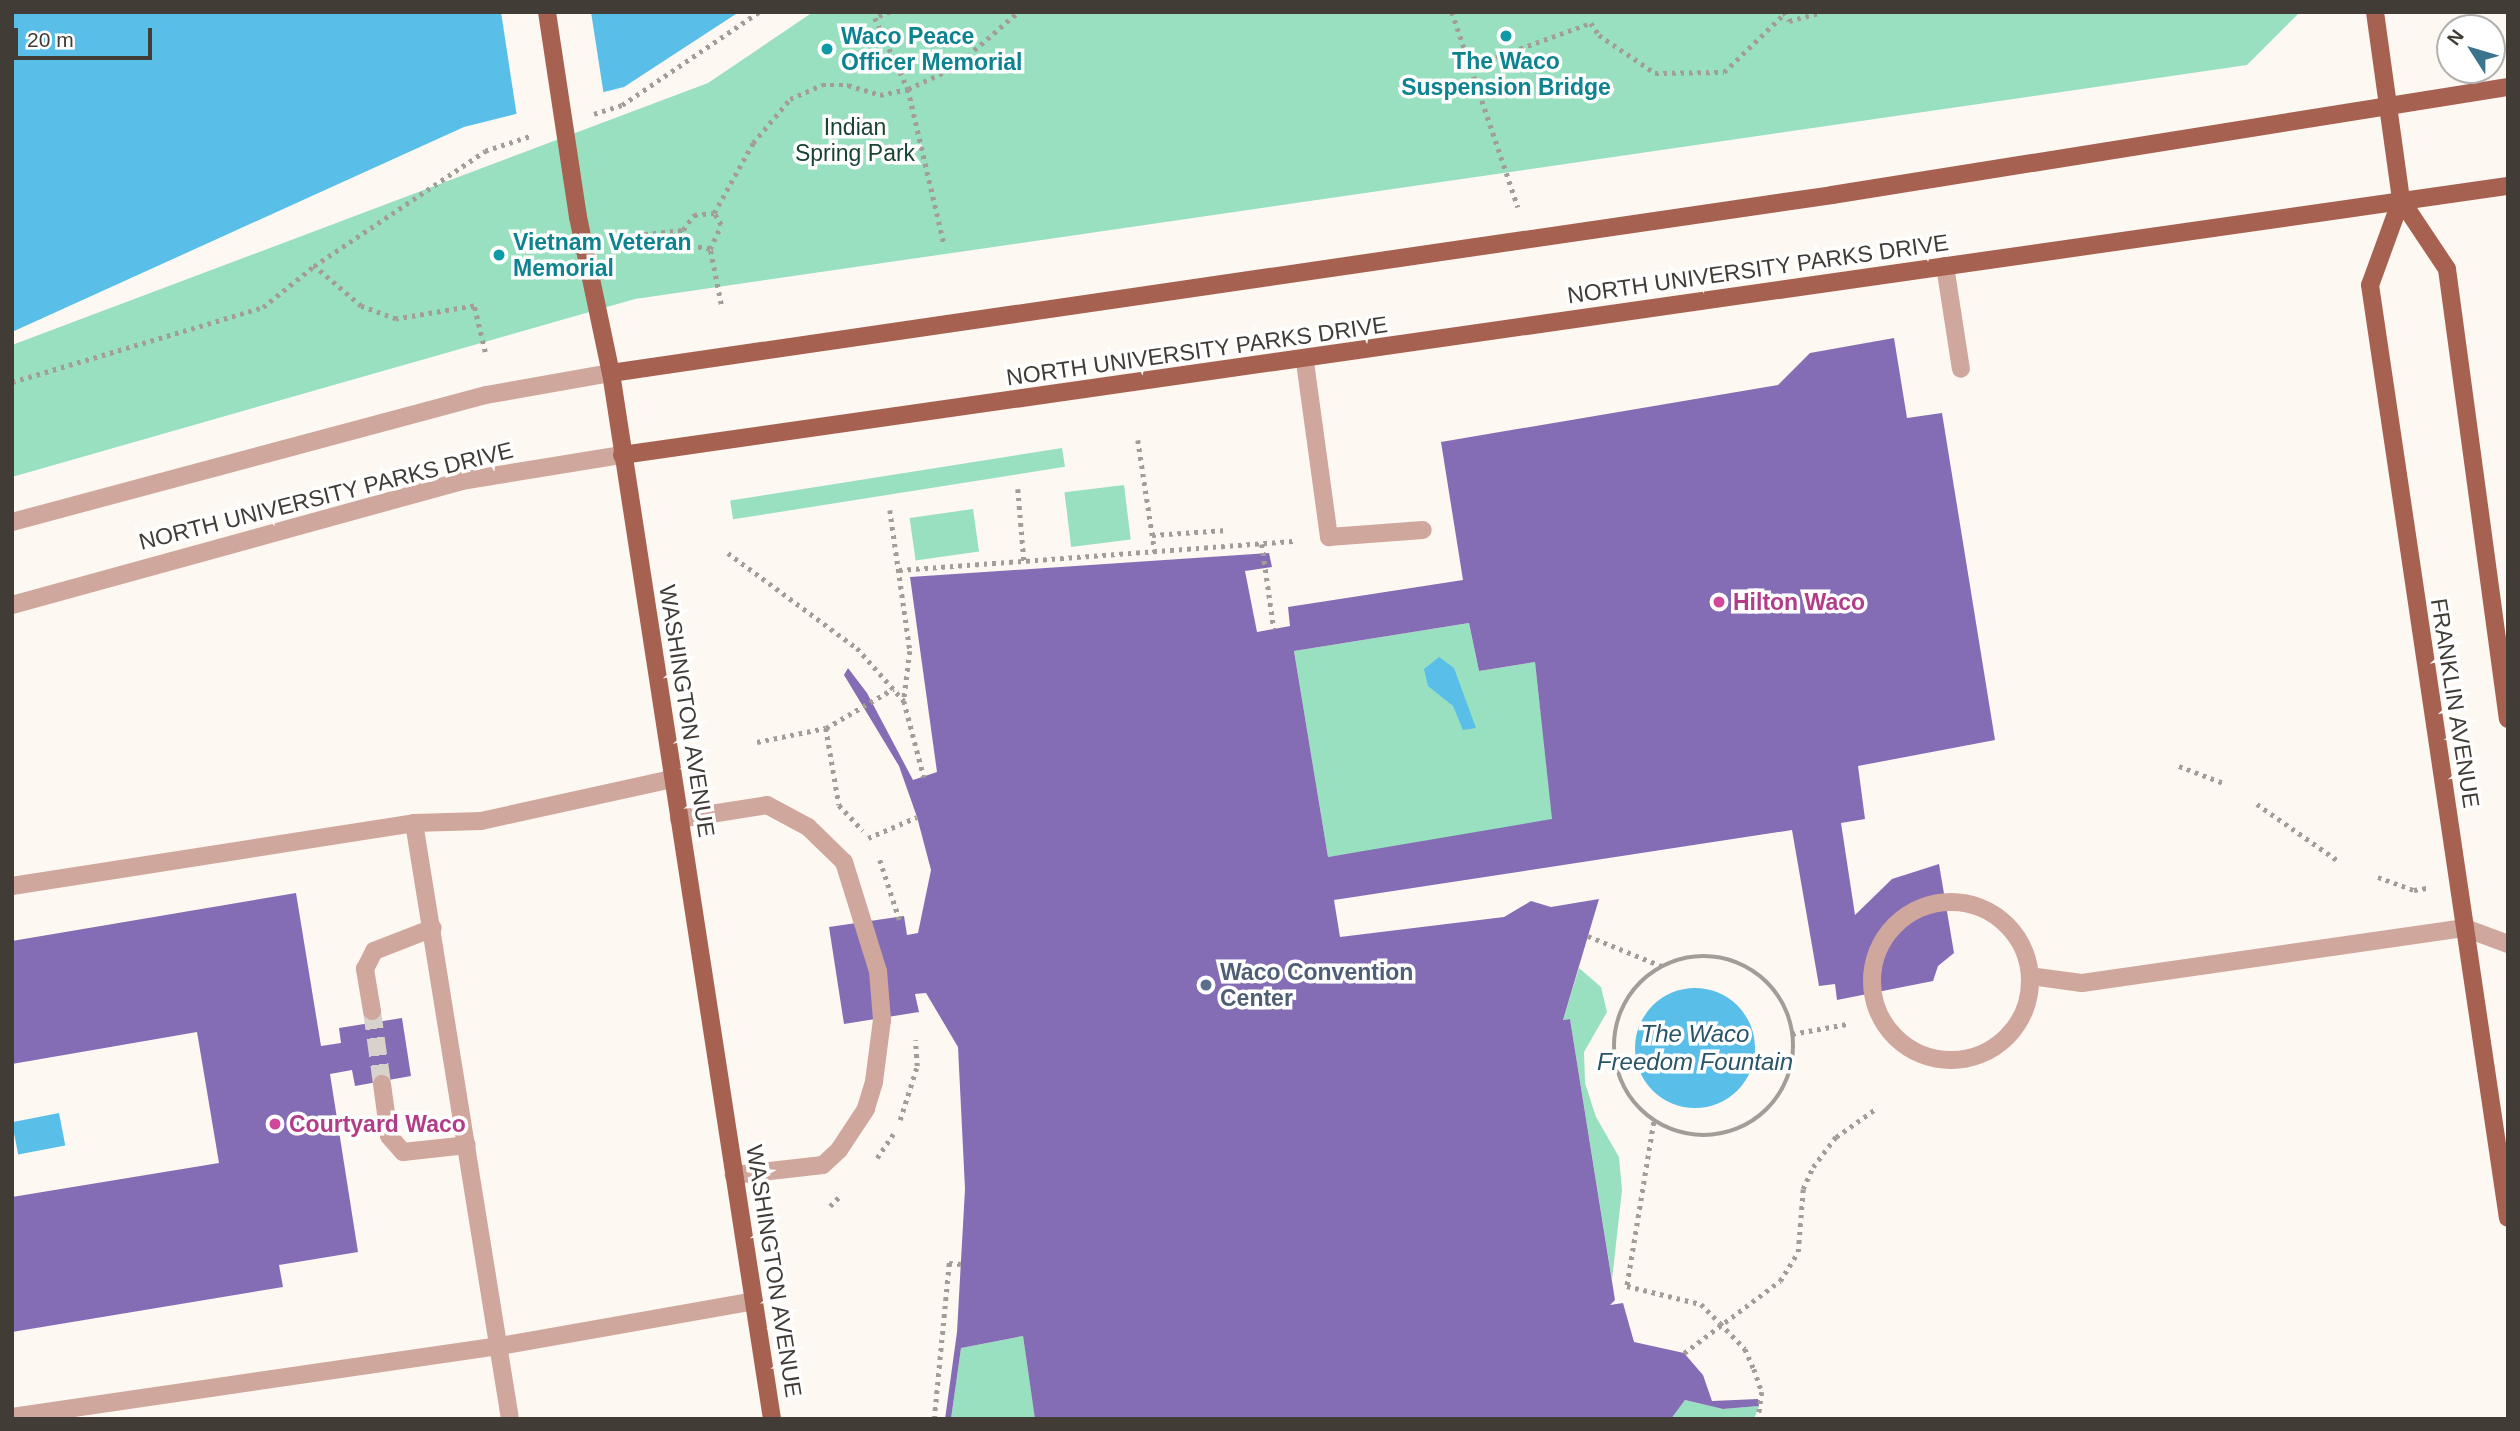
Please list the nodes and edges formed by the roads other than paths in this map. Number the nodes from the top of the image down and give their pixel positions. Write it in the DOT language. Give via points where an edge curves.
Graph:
graph roads {
  1 [pos="547,12"];
  2 [pos="2375,12"];
  3 [pos="2508,87"];
  4 [pos="2388,106"];
  5 [pos="2508,186"];
  6 [pos="2401,200"];
  7 [pos="1945,266"];
  8 [pos="1304,362"];
  9 [pos="1961,369"];
  10 [pos="611,373"];
  11 [pos="622,455"];
  12 [pos="12,522"];
  13 [pos="1423,530"];
  14 [pos="12,605"];
  15 [pos="2508,719"];
  16 [pos="672,779"];
  17 [pos="679,819"];
  18 [pos="414,823"];
  19 [pos="12,886"];
  20 [pos="433,928"];
  21 [pos="2465,928"];
  22 [pos="2508,944"];
  23 [pos="2030,976"];
  24 [pos="372,1011"];
  25 [pos="382,1084"];
  26 [pos="467,1144"];
  27 [pos="734,1175"];
  28 [pos="2508,1218"];
  29 [pos="754,1301"];
  30 [pos="500,1346"];
  31 [pos="12,1417"];
  32 [pos="510,1419"];
  33 [pos="772,1419"];
  1 -- 10 [label="main road, WASHINGTON AVENUE" via="578,217"];
  2 -- 4 [label="main road, FRANKLIN AVENUE"];
  3 -- 4 [label="main road"];
  4 -- 6 [label="main road, FRANKLIN AVENUE"];
  4 -- 10 [label="main road" via="1527,240"];
  5 -- 6 [label="main road, NORTH UNIVERSITY PARKS DRIVE"];
  6 -- 7 [label="main road, NORTH UNIVERSITY PARKS DRIVE"];
  6 -- 15 [label="main road, FRANKLIN AVENUE" via="2447,269"];
  6 -- 21 [label="main road, FRANKLIN AVENUE" via="2370,285"];
  7 -- 8 [label="main road, NORTH UNIVERSITY PARKS DRIVE"];
  7 -- 9 [label="street"];
  8 -- 11 [label="main road, NORTH UNIVERSITY PARKS DRIVE"];
  8 -- 13 [label="street" via="1329,537"];
  10 -- 11 [label="main road, WASHINGTON AVENUE"];
  10 -- 12 [label="street" via="486,395"];
  11 -- 14 [label="street, NORTH UNIVERSITY PARKS DRIVE" via="461,481"];
  11 -- 16 [label="main road, WASHINGTON AVENUE"];
  16 -- 17 [label="main road, WASHINGTON AVENUE"];
  16 -- 18 [label="street" via="481,821"];
  17 -- 27 [label="main road, WASHINGTON AVENUE"];
  17 -- 27 [label="street" via="767,805 808,827 844,862 878,971 880,1053 866,1109 853,1130 823,1165"];
  18 -- 19 [label="street"];
  18 -- 20 [label="street"];
  20 -- 24 [label="street" via="374,951 365,969"];
  20 -- 26 [label="street"];
  21 -- 22 [label="street"];
  21 -- 23 [label="street" via="2082,983"];
  21 -- 28 [label="main road, FRANKLIN AVENUE"];
  23 -- 23 [label="street" via="2024,951 2000,920 1965,903 1939,902 1904,918 1878,948 1873,999 1883,1024 1900,1044 1948,1061 1975,1057 1998,1045 2016,1026 2028,1002"];
  25 -- 26 [label="street" via="388,1136 403,1152"];
  26 -- 30 [label="street"];
  27 -- 29 [label="main road, WASHINGTON AVENUE"];
  29 -- 30 [label="street"];
  29 -- 33 [label="main road, WASHINGTON AVENUE"];
  30 -- 31 [label="street"];
  30 -- 32 [label="street"];
}
